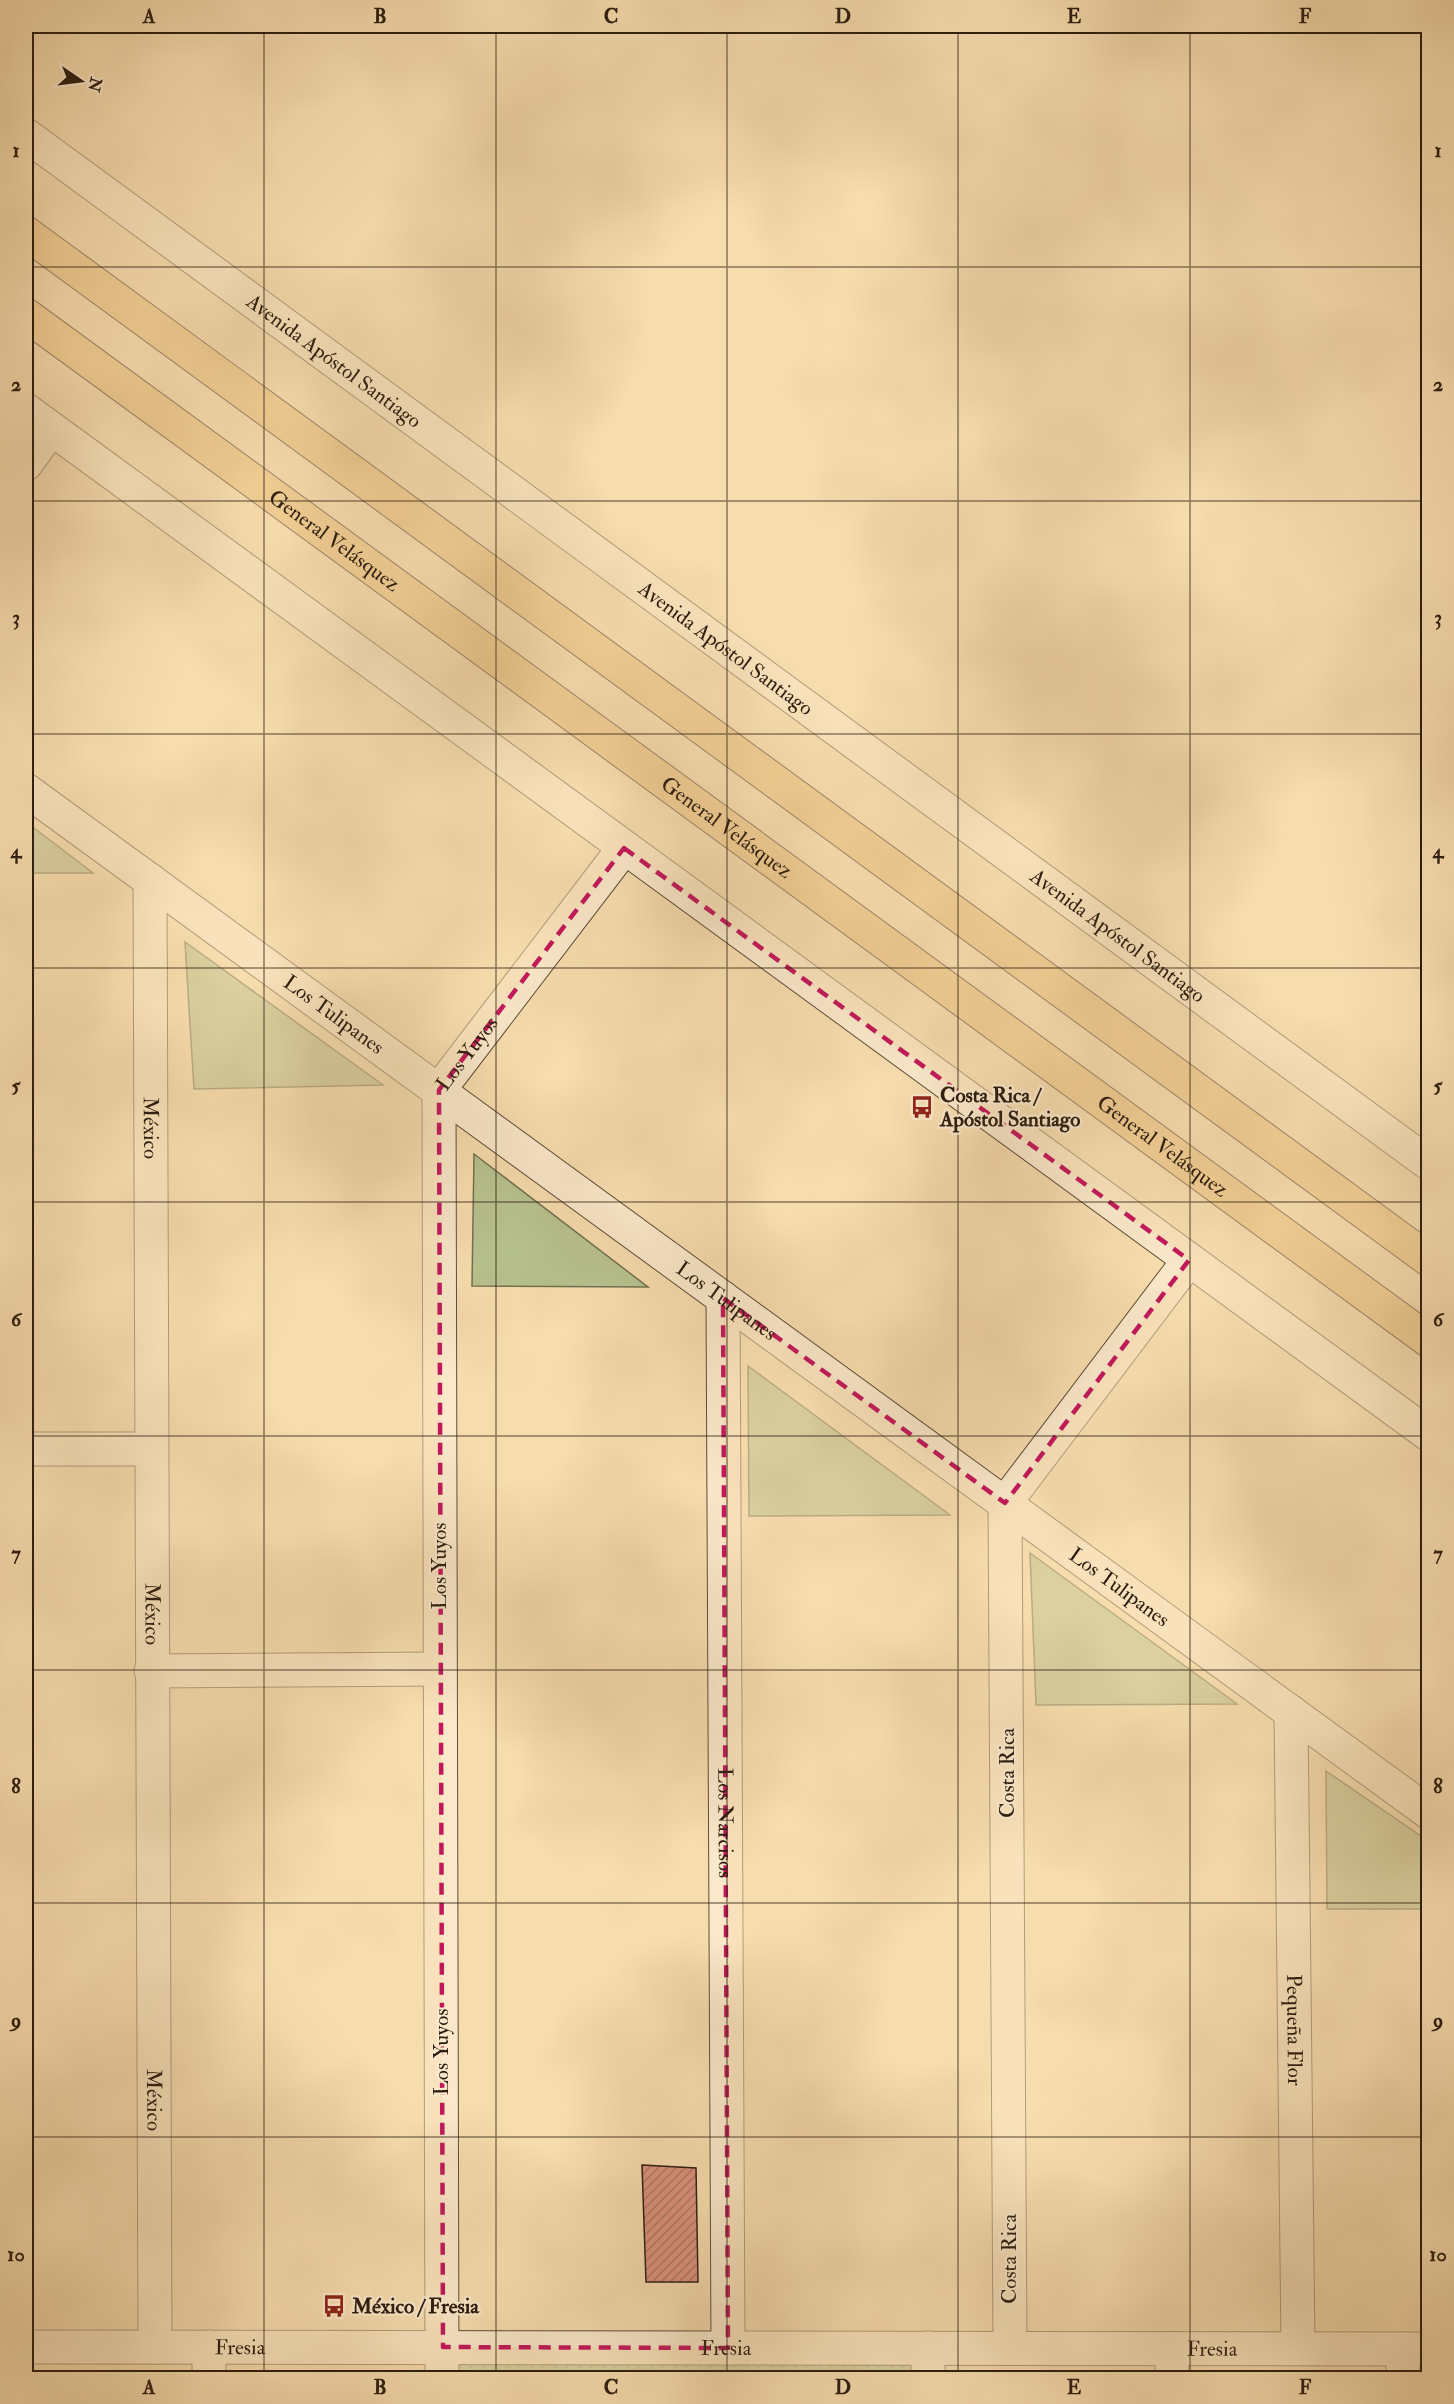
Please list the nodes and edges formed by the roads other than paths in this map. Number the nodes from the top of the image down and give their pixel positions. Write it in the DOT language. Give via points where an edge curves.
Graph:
graph roads {
  1 [pos="26,135"];
  2 [pos="26,233"];
  3 [pos="26,315"];
  4 [pos="26,410"];
  5 [pos="51,429"];
  6 [pos="26,464"];
  7 [pos="26,790"];
  8 [pos="624,848"];
  9 [pos="150,880"];
  10 [pos="439,1090"];
  11 [pos="1428,1163"];
  12 [pos="1428,1259"];
  13 [pos="1189,1260"];
  14 [pos="723,1298"];
  15 [pos="1428,1340"];
  16 [pos="1428,1434"];
  17 [pos="26,1449"];
  18 [pos="151,1449"];
  19 [pos="1005,1503"];
  20 [pos="439,1669"];
  21 [pos="152,1671"];
  22 [pos="1291,1712"];
  23 [pos="1428,1812"];
  24 [pos="26,2347"];
  25 [pos="155,2347"];
  26 [pos="728,2348"];
  27 [pos="1010,2348"];
  28 [pos="1298,2348"];
  29 [pos="1411,2359"];
  30 [pos="209,2363"];
  31 [pos="442,2363"];
  32 [pos="928,2363"];
  33 [pos="1172,2364"];
  1 -- 11 [label="street, Avenida Apóstol Santiago"];
  2 -- 12 [label="highway"];
  3 -- 15 [label="highway, General Velásquez"];
  4 -- 5 [label="street"];
  5 -- 6 [label="street"];
  5 -- 8 [label="street"];
  7 -- 9 [label="street, Los Tulipanes"];
  8 -- 10 [label="street, Los Yuyos"];
  8 -- 13 [label="street"];
  9 -- 10 [label="street, Los Tulipanes"];
  9 -- 18 [label="street, México"];
  10 -- 14 [label="street, Los Tulipanes"];
  10 -- 20 [label="street, Los Yuyos"];
  13 -- 16 [label="street"];
  13 -- 19 [label="street"];
  14 -- 19 [label="street, Los Tulipanes"];
  14 -- 26 [label="street, Los Narcisos"];
  17 -- 18 [label="street"];
  18 -- 21 [label="street, México"];
  19 -- 22 [label="street, Los Tulipanes"];
  19 -- 27 [label="street, Costa Rica"];
  20 -- 21 [label="street"];
  20 -- 31 [label="street, Los Yuyos"];
  21 -- 25 [label="street, México"];
  22 -- 23 [label="street, Los Tulipanes"];
  22 -- 28 [label="street, Pequeña Flor"];
  24 -- 25 [label="street, Fresia"];
  25 -- 30 [label="street, Fresia"];
  26 -- 31 [label="street, Fresia"];
  26 -- 32 [label="street, Fresia"];
  27 -- 32 [label="street, Fresia"];
  27 -- 33 [label="street, Fresia"];
  28 -- 29 [label="street, Fresia"];
  28 -- 33 [label="street, Fresia"];
  30 -- 31 [label="street, Fresia"];
}
